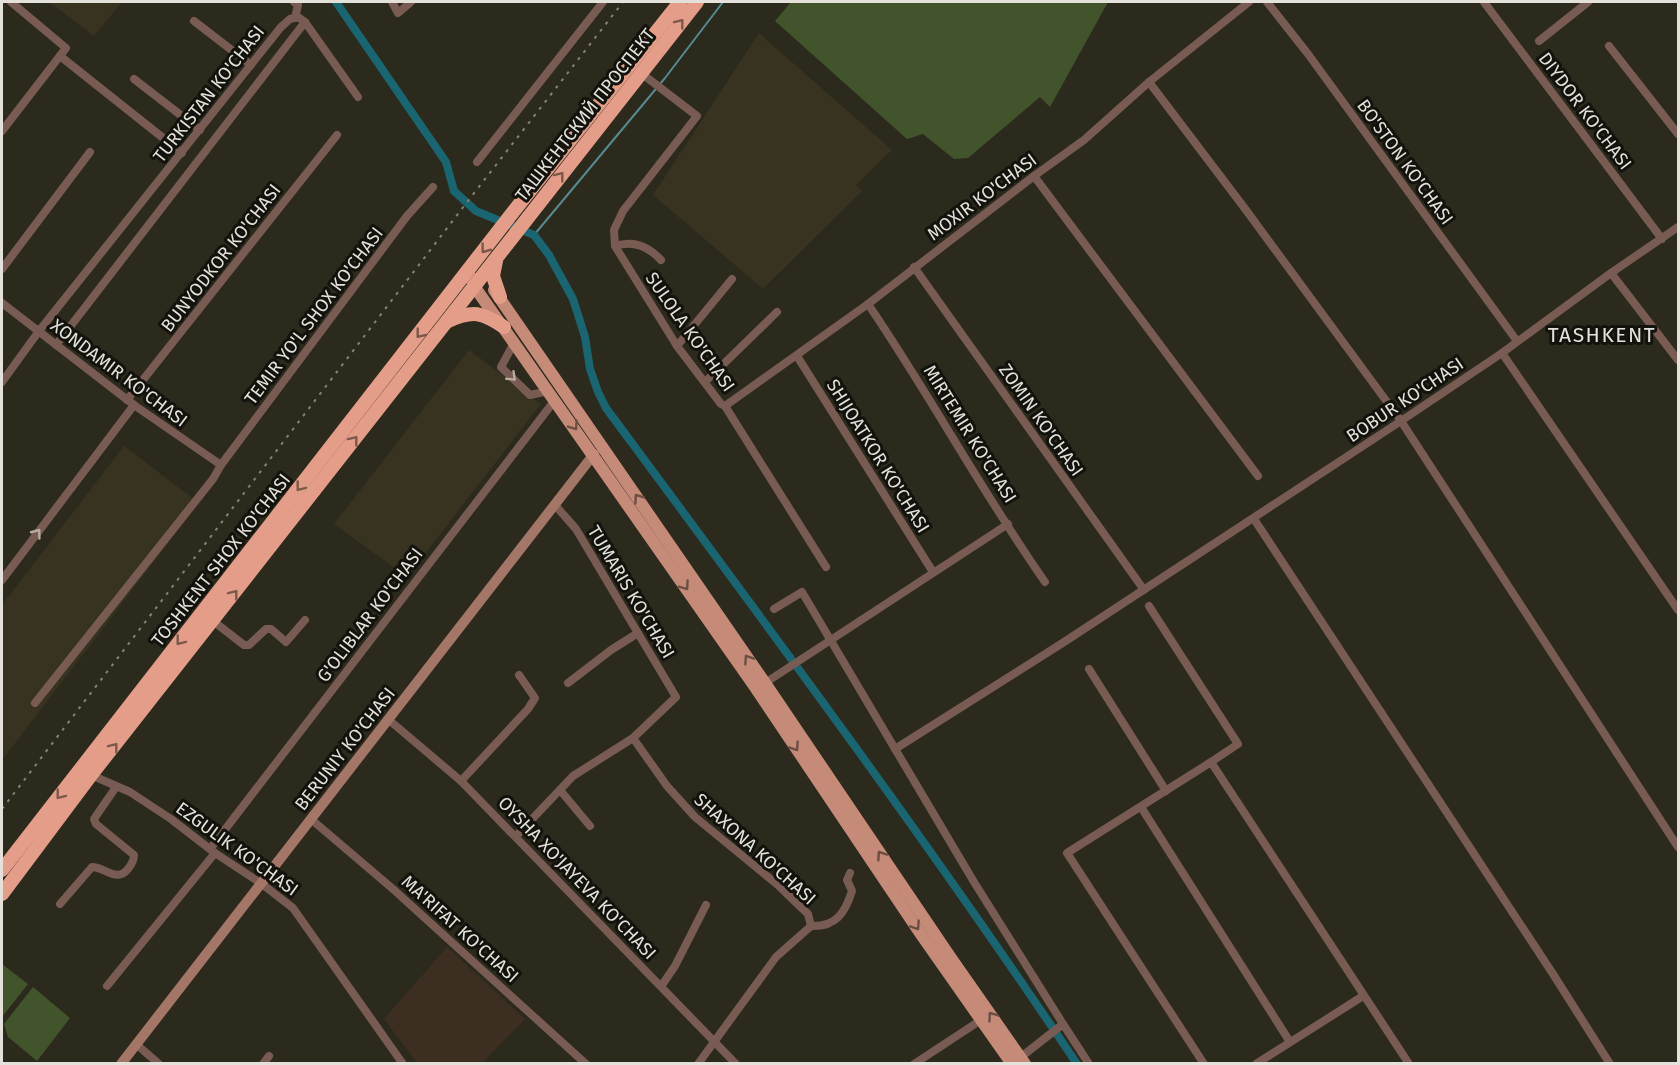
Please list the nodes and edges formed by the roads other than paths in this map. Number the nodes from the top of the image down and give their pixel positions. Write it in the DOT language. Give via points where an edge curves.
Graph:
graph roads {
  1 [pos="11,2"];
  2 [pos="294,2"];
  3 [pos="392,2"];
  4 [pos="411,2"];
  5 [pos="603,2"];
  6 [pos="680,2"];
  7 [pos="697,2"];
  8 [pos="1249,2"];
  9 [pos="1267,2"];
  10 [pos="1498,2"];
  11 [pos="1588,2"];
  12 [pos="1486,5"];
  13 [pos="295,18"];
  14 [pos="194,21"];
  15 [pos="305,22"];
  16 [pos="1539,41"];
  17 [pos="1609,46"];
  18 [pos="60,56"];
  19 [pos="250,65"];
  20 [pos="641,73"];
  21 [pos="134,79"];
  22 [pos="1149,82"];
  23 [pos="358,97"];
  24 [pos="200,130"];
  25 [pos="2,131"];
  26 [pos="1678,134"];
  27 [pos="337,135"];
  28 [pos="90,152"];
  29 [pos="182,153"];
  30 [pos="477,162"];
  31 [pos="1034,176"];
  32 [pos="433,187"];
  33 [pos="1678,227"];
  34 [pos="1662,238"];
  35 [pos="615,246"];
  36 [pos="499,255"];
  37 [pos="661,260"];
  38 [pos="914,267"];
  39 [pos="2,269"];
  40 [pos="468,270"];
  41 [pos="1611,273"];
  42 [pos="732,279"];
  43 [pos="479,280"];
  44 [pos="500,297"];
  45 [pos="2,303"];
  46 [pos="868,304"];
  47 [pos="777,312"];
  48 [pos="441,318"];
  49 [pos="504,327"];
  50 [pos="39,331"];
  51 [pos="515,341"];
  52 [pos="1517,341"];
  53 [pos="56,345"];
  54 [pos="677,346"];
  55 [pos="1502,353"];
  56 [pos="797,356"];
  57 [pos="1678,360"];
  58 [pos="2,382"];
  59 [pos="705,382"];
  60 [pos="552,395"];
  61 [pos="131,403"];
  62 [pos="725,406"];
  63 [pos="1401,421"];
  64 [pos="594,454"];
  65 [pos="221,465"];
  66 [pos="1258,476"];
  67 [pos="555,505"];
  68 [pos="1254,519"];
  69 [pos="1008,524"];
  70 [pos="826,567"];
  71 [pos="933,572"];
  72 [pos="2,580"];
  73 [pos="1045,582"];
  74 [pos="1144,590"];
  75 [pos="1149,606"];
  76 [pos="774,609"];
  77 [pos="1678,610"];
  78 [pos="305,620"];
  79 [pos="213,621"];
  80 [pos="638,633"];
  81 [pos="830,639"];
  82 [pos="1089,669"];
  83 [pos="519,675"];
  84 [pos="568,683"];
  85 [pos="765,683"];
  86 [pos="35,703"];
  87 [pos="389,720"];
  88 [pos="633,738"];
  89 [pos="895,749"];
  90 [pos="1211,762"];
  91 [pos="91,775"];
  92 [pos="461,781"];
  93 [pos="116,787"];
  94 [pos="560,790"];
  95 [pos="1166,790"];
  96 [pos="1141,807"];
  97 [pos="312,820"];
  98 [pos="590,826"];
  99 [pos="516,836"];
  100 [pos="1678,847"];
  101 [pos="212,851"];
  102 [pos="2,870"];
  103 [pos="850,873"];
  104 [pos="262,884"];
  105 [pos="2,894"];
  106 [pos="60,904"];
  107 [pos="706,905"];
  108 [pos="812,926"];
  109 [pos="662,985"];
  110 [pos="108,986"];
  111 [pos="1363,996"];
  112 [pos="981,1020"];
  113 [pos="1062,1025"];
  114 [pos="715,1040"];
  115 [pos="1290,1042"];
  116 [pos="136,1044"];
  117 [pos="269,1056"];
  118 [pos="1020,1061"];
  119 [pos="121,1064"];
  120 [pos="159,1064"];
  121 [pos="262,1064"];
  122 [pos="403,1064"];
  123 [pos="586,1064"];
  124 [pos="698,1064"];
  125 [pos="736,1064"];
  126 [pos="914,1064"];
  127 [pos="1089,1064"];
  128 [pos="1204,1064"];
  129 [pos="1256,1064"];
  130 [pos="1409,1064"];
  131 [pos="1610,1064"];
  1 -- 18 [label="street" via="66,48"];
  2 -- 13 [label="street" via="298,5"];
  3 -- 4 [label="street" via="398,13"];
  5 -- 30 [label="street"];
  6 -- 40 [label="highway, TOSHKENT SHOX KO'CHASI, one-way"];
  20 -- 7 [label="highway, ТАШКЕНТСКИЙ ПРОСПЕКТ, one-way"];
  8 -- 22 [label="street, MOXIR KO'CHASI"];
  9 -- 52 [label="street, BO'STON KO'CHASI"];
  10 -- 12 [label="street"];
  11 -- 16 [label="street"];
  12 -- 34 [label="street, DIYDOR KO'CHASI"];
  13 -- 15 [label="street"];
  13 -- 19 [label="street, TURKISTAN KO'CHASI" via="281,27"];
  14 -- 19 [label="street"];
  15 -- 23 [label="street"];
  15 -- 53 [label="street, TURKISTAN KO'CHASI"];
  17 -- 26 [label="street"];
  18 -- 25 [label="street"];
  18 -- 29 [label="street"];
  19 -- 24 [label="street, TURKISTAN KO'CHASI"];
  20 -- 35 [label="street" via="697,116 623,211 614,230"];
  36 -- 20 [label="highway, ТАШКЕНТСКИЙ ПРОСПЕКТ, one-way"];
  21 -- 24 [label="street"];
  22 -- 31 [label="street, MOXIR KO'CHASI" via="1084,140"];
  22 -- 63 [label="street"];
  24 -- 29 [label="street, TURKISTAN KO'CHASI"];
  27 -- 61 [label="street, BUNYODKOR KO'CHASI"];
  28 -- 39 [label="street"];
  29 -- 50 [label="street, TURKISTAN KO'CHASI"];
  31 -- 38 [label="street, MOXIR KO'CHASI"];
  31 -- 66 [label="street"];
  32 -- 65 [label="street, TEMIR YO'L SHOX KO'CHASI" via="407,216"];
  33 -- 34 [label="street, BOBUR KO'CHASI"];
  34 -- 41 [label="street, BOBUR KO'CHASI"];
  35 -- 37 [label="street" via="639,244"];
  35 -- 54 [label="street, SULOLA KO'CHASI"];
  36 -- 43 [label="highway, ТАШКЕНТСКИЙ ПРОСПЕКТ"];
  36 -- 44 [label="highway" via="493,276"];
  38 -- 46 [label="street, MOXIR KO'CHASI"];
  38 -- 74 [label="street, ZOMIN KO'CHASI"];
  40 -- 43 [label="main road"];
  40 -- 48 [label="highway, TOSHKENT SHOX KO'CHASI"];
  41 -- 52 [label="street, BOBUR KO'CHASI"];
  41 -- 57 [label="street"];
  42 -- 54 [label="street"];
  43 -- 44 [label="main road"];
  43 -- 48 [label="highway, ТАШКЕНТСКИЙ ПРОСПЕКТ"];
  43 -- 49 [label="main road"];
  85 -- 44 [label="main road, one-way"];
  45 -- 50 [label="street, XONDAMIR KO'CHASI"];
  46 -- 56 [label="street, MOXIR KO'CHASI"];
  46 -- 69 [label="street, MIRTEMIR KO'CHASI"];
  47 -- 59 [label="street"];
  48 -- 49 [label="highway" via="477,313"];
  79 -- 48 [label="highway, TOSHKENT SHOX KO'CHASI, one-way"];
  48 -- 102 [label="highway, TOSHKENT SHOX KO'CHASI, one-way"];
  49 -- 51 [label="main road"];
  50 -- 53 [label="street, XONDAMIR KO'CHASI"];
  50 -- 58 [label="street, TURKISTAN KO'CHASI"];
  51 -- 60 [label="main road"];
  51 -- 60 [label="street, one-way" via="501,367 530,394"];
  52 -- 55 [label="street, BOBUR KO'CHASI"];
  53 -- 61 [label="street, XONDAMIR KO'CHASI"];
  54 -- 59 [label="street, SULOLA KO'CHASI"];
  55 -- 63 [label="street, BOBUR KO'CHASI"];
  55 -- 77 [label="street"];
  56 -- 62 [label="street, MOXIR KO'CHASI"];
  56 -- 71 [label="street, SHIJOATKOR KO'CHASI"];
  59 -- 62 [label="street, SULOLA KO'CHASI"];
  60 -- 64 [label="main road, one-way"];
  60 -- 101 [label="street, G'OLIBLAR KO'CHASI"];
  61 -- 65 [label="street, XONDAMIR KO'CHASI"];
  72 -- 61 [label="street, BUNYODKOR KO'CHASI, one-way"];
  62 -- 70 [label="street, SULOLA KO'CHASI"];
  63 -- 68 [label="street, BOBUR KO'CHASI"];
  63 -- 100 [label="street"];
  64 -- 67 [label="street, BERUNIY KO'CHASI"];
  64 -- 112 [label="main road, one-way"];
  65 -- 86 [label="street, TEMIR YO'L SHOX KO'CHASI"];
  67 -- 80 [label="street, TUMARIS KO'CHASI" via="576,529"];
  67 -- 87 [label="street, BERUNIY KO'CHASI"];
  68 -- 74 [label="street, BOBUR KO'CHASI"];
  68 -- 131 [label="street"];
  69 -- 71 [label="street"];
  69 -- 73 [label="street, MIRTEMIR KO'CHASI"];
  71 -- 81 [label="street"];
  74 -- 89 [label="street, BOBUR KO'CHASI"];
  75 -- 90 [label="street" via="1238,744"];
  76 -- 81 [label="street" via="801,592"];
  78 -- 79 [label="street" via="286,642 266,628 249,645"];
  91 -- 79 [label="highway, TOSHKENT SHOX KO'CHASI, one-way"];
  80 -- 84 [label="street"];
  80 -- 88 [label="street, TUMARIS KO'CHASI" via="676,697"];
  81 -- 85 [label="street"];
  81 -- 89 [label="street"];
  82 -- 95 [label="street"];
  83 -- 92 [label="street" via="535,698"];
  118 -- 85 [label="main road, one-way"];
  87 -- 92 [label="street, OYSHA XO'JAYEVA KO'CHASI"];
  87 -- 97 [label="street, BERUNIY KO'CHASI"];
  88 -- 94 [label="street" via="573,776"];
  88 -- 108 [label="street, SHAXONA KO'CHASI" via="695,817 779,886 808,914"];
  89 -- 113 [label="street"];
  90 -- 95 [label="street"];
  90 -- 111 [label="street"];
  91 -- 93 [label="street, EZGULIK KO'CHASI"];
  91 -- 105 [label="highway, TOSHKENT SHOX KO'CHASI"];
  92 -- 99 [label="street, OYSHA XO'JAYEVA KO'CHASI"];
  93 -- 101 [label="street, EZGULIK KO'CHASI" via="171,819"];
  93 -- 106 [label="street" via="94,819 134,855 134,861 120,875 92,867"];
  94 -- 98 [label="street"];
  94 -- 99 [label="street"];
  95 -- 96 [label="street"];
  96 -- 115 [label="street"];
  96 -- 128 [label="street" via="1066,853"];
  97 -- 104 [label="street, BERUNIY KO'CHASI"];
  97 -- 123 [label="street, MA'RIFAT KO'CHASI"];
  99 -- 109 [label="street, OYSHA XO'JAYEVA KO'CHASI"];
  101 -- 104 [label="street, EZGULIK KO'CHASI"];
  101 -- 110 [label="street, G'OLIBLAR KO'CHASI"];
  103 -- 108 [label="street" via="847,880 852,891 847,906 825,927"];
  104 -- 116 [label="street, BERUNIY KO'CHASI"];
  104 -- 122 [label="street, EZGULIK KO'CHASI" via="293,908"];
  107 -- 109 [label="street"];
  108 -- 114 [label="street" via="776,957"];
  109 -- 114 [label="street, OYSHA XO'JAYEVA KO'CHASI"];
  111 -- 115 [label="street"];
  111 -- 130 [label="street"];
  112 -- 118 [label="main road"];
  112 -- 126 [label="street"];
  113 -- 118 [label="street"];
  113 -- 127 [label="street"];
  114 -- 124 [label="street"];
  114 -- 125 [label="street, OYSHA XO'JAYEVA KO'CHASI"];
  115 -- 129 [label="street"];
  116 -- 119 [label="street, BERUNIY KO'CHASI"];
  116 -- 120 [label="street"];
  117 -- 121 [label="street"];
}
